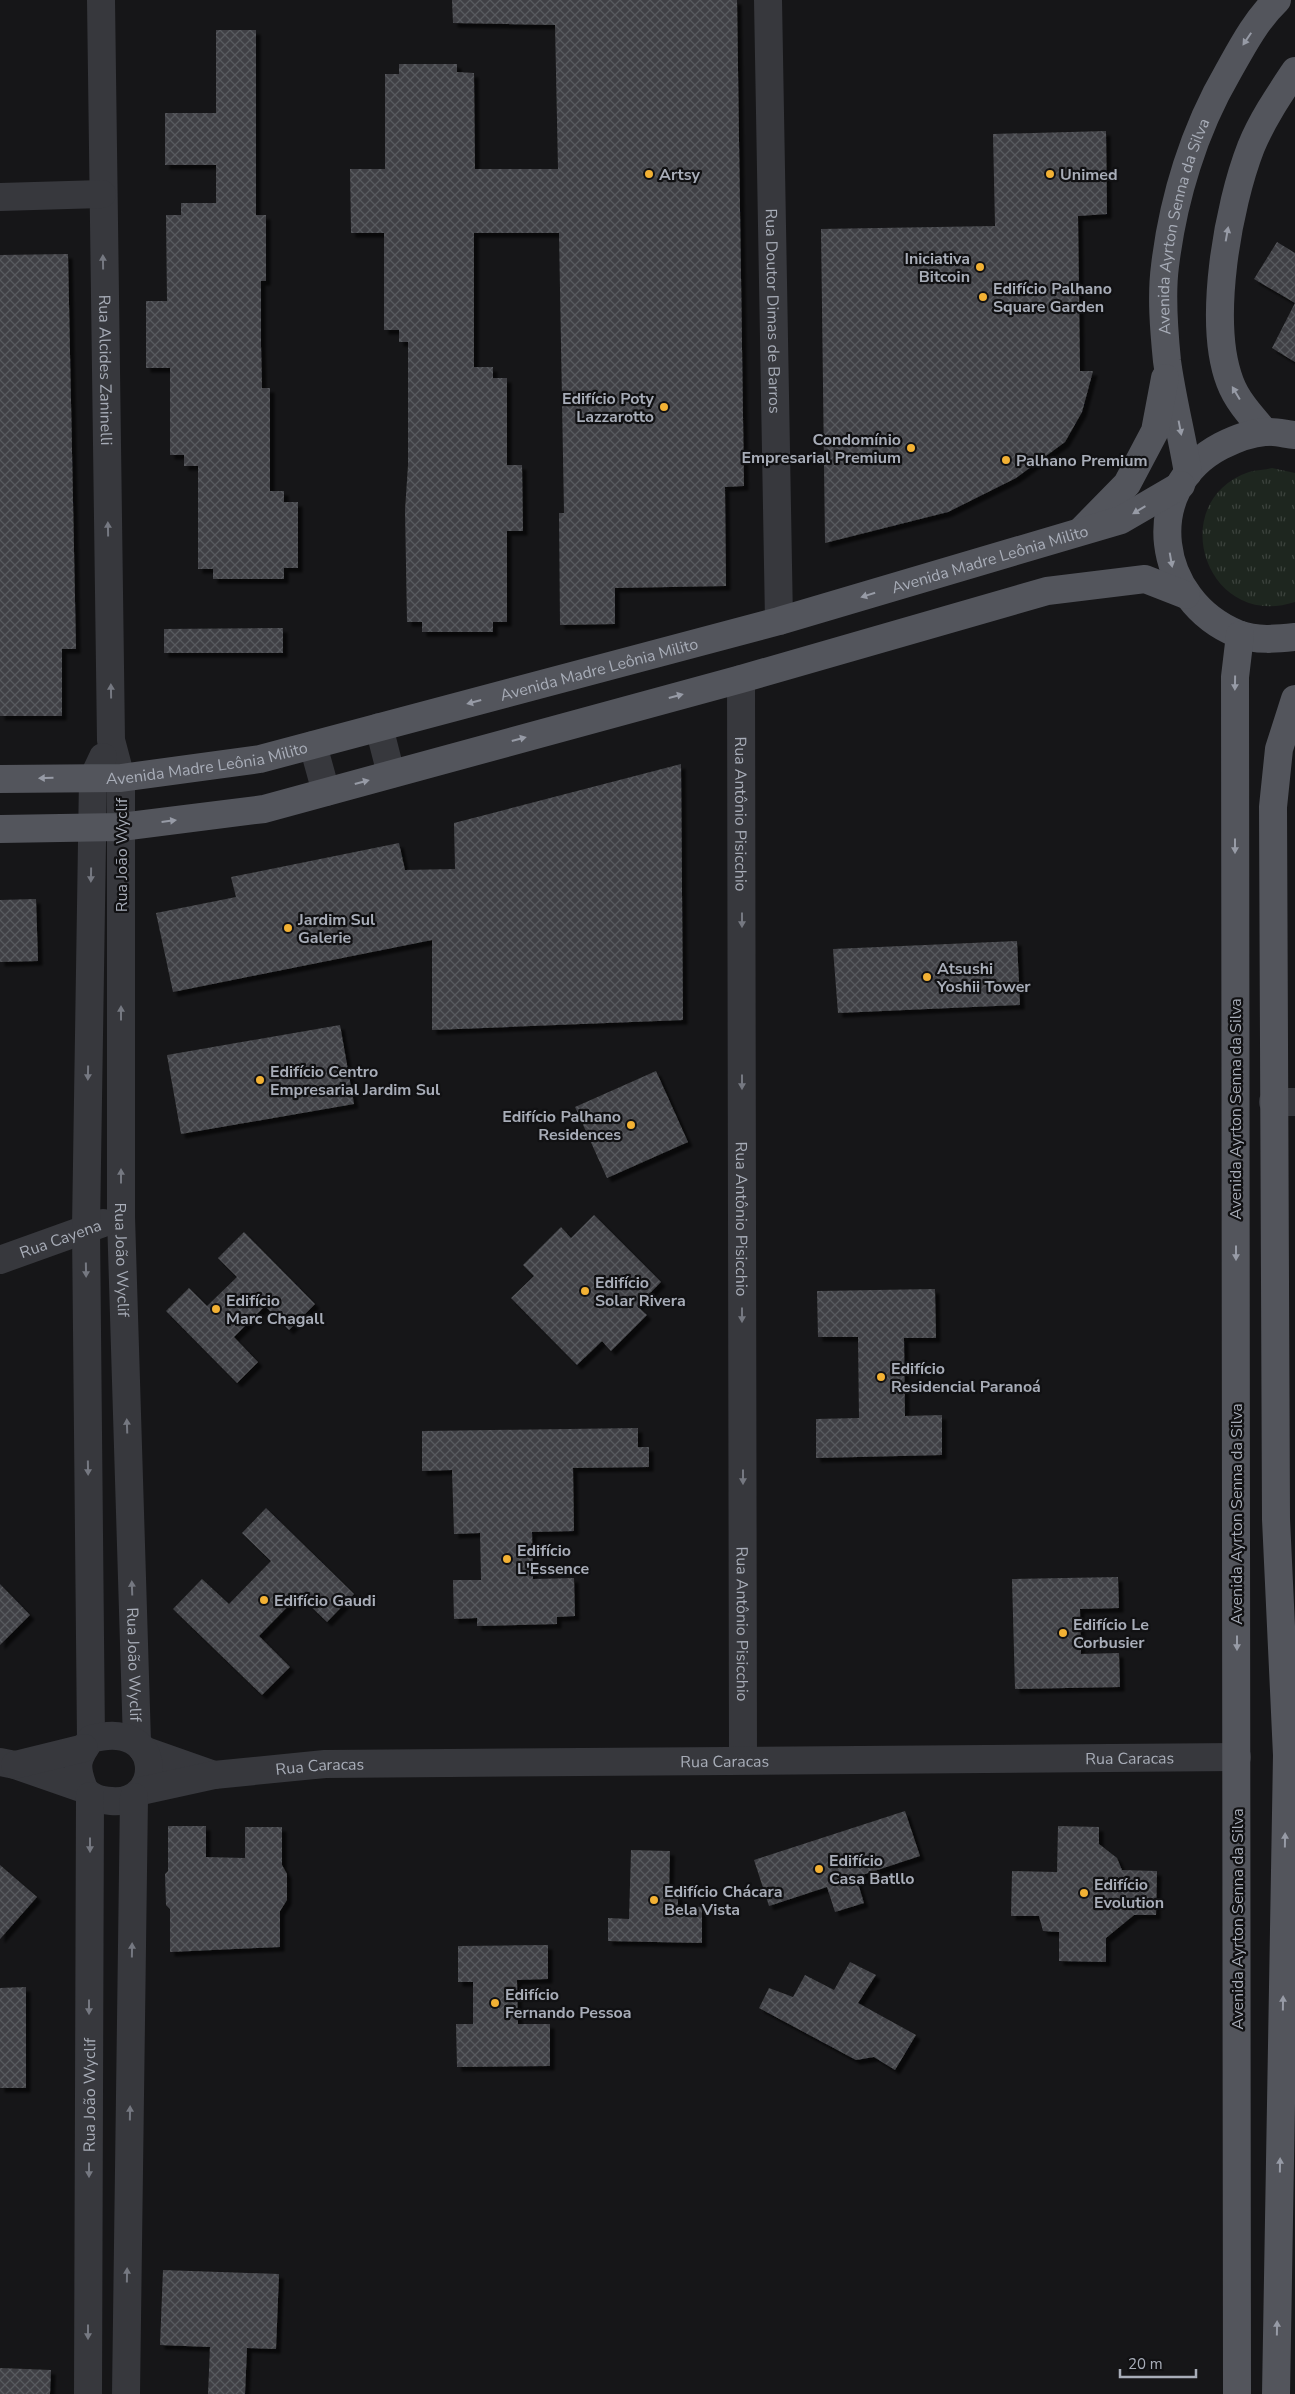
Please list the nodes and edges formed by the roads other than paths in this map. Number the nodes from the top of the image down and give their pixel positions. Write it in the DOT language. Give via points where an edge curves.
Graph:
graph roads {
  1 [pos="100,0"];
  2 [pos="768,0"];
  3 [pos="1277,0"];
  4 [pos="1295,71"];
  5 [pos="102,194"];
  6 [pos="0,198"];
  7 [pos="1168,361"];
  8 [pos="1265,432"];
  9 [pos="1295,435"];
  10 [pos="1185,479"];
  11 [pos="1081,531"];
  12 [pos="1186,595"];
  13 [pos="779,621"];
  14 [pos="1240,635"];
  15 [pos="1295,637"];
  16 [pos="741,679"];
  17 [pos="1295,699"];
  18 [pos="379,728"];
  19 [pos="112,740"];
  20 [pos="314,744"];
  21 [pos="391,774"];
  22 [pos="92,778"];
  23 [pos="121,778"];
  24 [pos="0,779"];
  25 [pos="326,792"];
  26 [pos="91,826"];
  27 [pos="121,827"];
  28 [pos="0,829"];
  29 [pos="1284,1102"];
  30 [pos="121,1217"];
  31 [pos="86,1228"];
  32 [pos="0,1260"];
  33 [pos="88,1744"];
  34 [pos="140,1746"];
  35 [pos="1291,1755"];
  36 [pos="1237,1757"];
  37 [pos="743,1760"];
  38 [pos="7,1763"];
  39 [pos="214,1775"];
  40 [pos="87,1792"];
  41 [pos="138,1794"];
  42 [pos="88,2394"];
  43 [pos="126,2394"];
  44 [pos="1237,2394"];
  45 [pos="1276,2394"];
  1 -- 5 [label="street, Rua Alcides Zaninelli"];
  2 -- 13 [label="street, Rua Doutor Dimas de Barros"];
  3 -- 7 [label="main road, Avenida Ayrton Senna da Silva, one-way" via="1247,38 1215,93 1190,155 1173,214 1164,268"];
  8 -- 4 [label="main road, one-way" via="1230,384 1223,361 1221,296 1231,210 1251,146"];
  5 -- 6 [label="street"];
  19 -- 5 [label="street, Rua Alcides Zaninelli, one-way"];
  7 -- 10 [label="main road, Avenida Ayrton Senna da Silva, one-way"];
  7 -- 11 [label="main road" via="1155,431 1127,484"];
  8 -- 9 [label="main road"];
  8 -- 10 [label="main road" via="1236,438 1218,447"];
  10 -- 11 [label="main road, Avenida Madre Leônia Milito, one-way" via="1120,520"];
  10 -- 12 [label="main road, one-way" via="1170,512 1167,541 1172,569"];
  11 -- 13 [label="main road, Avenida Madre Leônia Milito, one-way"];
  12 -- 14 [label="main road" via="1210,620"];
  12 -- 16 [label="main road" via="1145,579 1047,591"];
  13 -- 18 [label="main road, Avenida Madre Leônia Milito, one-way"];
  14 -- 15 [label="main road" via="1267,640"];
  14 -- 36 [label="main road, Avenida Ayrton Senna da Silva, one-way" via="1234,676"];
  21 -- 16 [label="main road, one-way"];
  16 -- 37 [label="street, Rua Antônio Pisicchio, one-way"];
  17 -- 29 [label="main road" via="1279,749 1273,807"];
  18 -- 20 [label="main road, Avenida Madre Leônia Milito"];
  18 -- 21 [label="street"];
  19 -- 22 [label="street, Rua Alcides Zaninelli"];
  19 -- 23 [label="street, Rua Alcides Zaninelli"];
  20 -- 23 [label="main road, Avenida Madre Leônia Milito" via="260,759"];
  20 -- 25 [label="street"];
  25 -- 21 [label="main road, one-way"];
  22 -- 23 [label="main road, Avenida Madre Leônia Milito"];
  22 -- 24 [label="main road, Avenida Madre Leônia Milito, one-way"];
  22 -- 26 [label="street, Rua João Wyclif"];
  23 -- 27 [label="street, Rua João Wyclif"];
  27 -- 25 [label="main road, one-way" via="264,809"];
  26 -- 27 [label="main road"];
  26 -- 28 [label="main road"];
  26 -- 31 [label="street, Rua João Wyclif, one-way"];
  30 -- 27 [label="street, Rua João Wyclif, one-way"];
  29 -- 35 [label="main road" via="1276,1519"];
  30 -- 31 [label="street, Rua Cayena"];
  34 -- 30 [label="street, Rua João Wyclif, one-way"];
  31 -- 32 [label="street, Rua Cayena"];
  31 -- 33 [label="street, Rua João Wyclif, one-way"];
  33 -- 34 [label="street, Rua Caracas" via="115,1735"];
  33 -- 38 [label="street, Rua Caracas"];
  33 -- 40 [label="street, Rua João Wyclif" via="77,1767"];
  34 -- 39 [label="street, Rua Caracas"];
  34 -- 41 [label="street, Rua João Wyclif" via="147,1757 149,1770 147,1782"];
  45 -- 35 [label="main road, one-way"];
  36 -- 37 [label="street, Rua Caracas"];
  36 -- 44 [label="main road, Avenida Ayrton Senna da Silva"];
  37 -- 39 [label="street, Rua Caracas" via="325,1764"];
  38 -- 40 [label="street, Rua Caracas"];
  39 -- 41 [label="street, Rua Caracas"];
  40 -- 41 [label="street, Rua Caracas" via="118,1802"];
  40 -- 42 [label="street, Rua João Wyclif, one-way"];
  43 -- 41 [label="street, Rua João Wyclif, one-way"];
}
